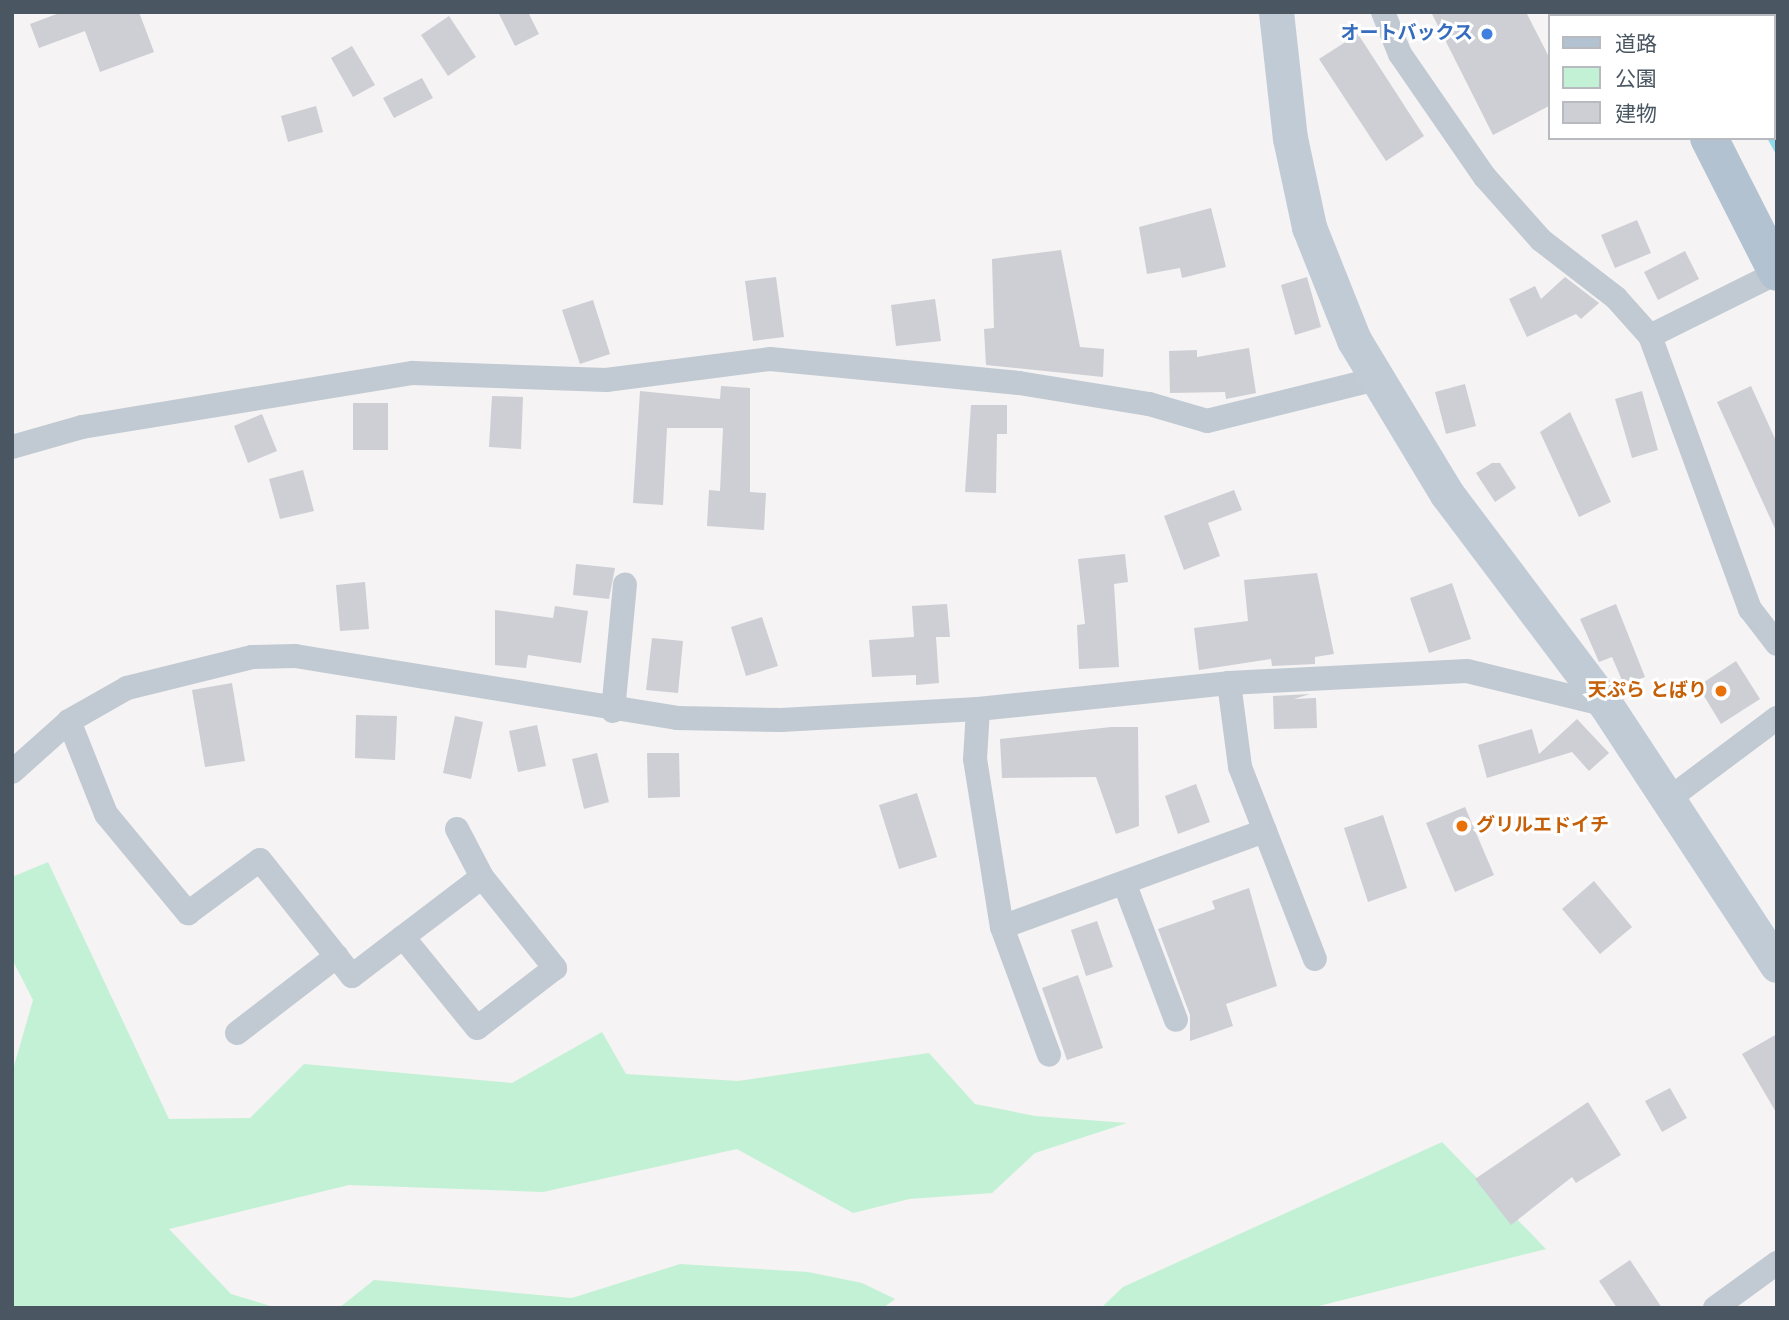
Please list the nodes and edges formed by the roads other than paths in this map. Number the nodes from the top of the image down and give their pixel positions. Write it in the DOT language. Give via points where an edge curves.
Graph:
graph roads {
  1 [pos="1276,12"];
  2 [pos="1383,12"];
  3 [pos="1710,140"];
  4 [pos="1777,273"];
  5 [pos="1650,337"];
  6 [pos="1377,380"];
  7 [pos="12,447"];
  8 [pos="625,585"];
  9 [pos="1777,644"];
  10 [pos="1230,683"];
  11 [pos="1606,705"];
  12 [pos="978,709"];
  13 [pos="613,711"];
  14 [pos="1777,718"];
  15 [pos="69,720"];
  16 [pos="12,772"];
  17 [pos="1670,798"];
  18 [pos="457,829"];
  19 [pos="1265,831"];
  20 [pos="482,877"];
  21 [pos="1125,885"];
  22 [pos="1002,928"];
  23 [pos="403,937"];
  24 [pos="337,956"];
  25 [pos="1315,960"];
  26 [pos="1777,965"];
  27 [pos="1176,1020"];
  28 [pos="237,1033"];
  29 [pos="1049,1055"];
  30 [pos="1777,1263"];
  31 [pos="1716,1308"];
  1 -- 6 [label="street" via="1290,138 1309,227 1332,293"];
  2 -- 5 [label="street" via="1406,66 1485,177 1541,240 1615,298"];
  3 -- 4 [label="main road"];
  4 -- 5 [label="street"];
  5 -- 9 [label="street" via="1750,610"];
  6 -- 7 [label="street" via="1207,421 1149,404 1019,383 770,359 606,380 413,373 82,427"];
  6 -- 11 [label="street" via="1447,494"];
  8 -- 13 [label="street"];
  10 -- 11 [label="street" via="1467,671"];
  10 -- 12 [label="street"];
  10 -- 19 [label="street" via="1240,767"];
  11 -- 17 [label="street"];
  12 -- 13 [label="street" via="781,720"];
  12 -- 22 [label="street" via="975,759"];
  13 -- 15 [label="street" via="295,656 169,674 127,688"];
  14 -- 17 [label="street"];
  15 -- 16 [label="street"];
  15 -- 24 [label="street" via="106,814 188,914 260,860"];
  17 -- 26 [label="street"];
  18 -- 20 [label="street"];
  19 -- 21 [label="street"];
  19 -- 25 [label="street"];
  20 -- 23 [label="street"];
  20 -- 23 [label="street" via="555,968 477,1028"];
  21 -- 22 [label="street"];
  21 -- 27 [label="street"];
  22 -- 29 [label="street"];
  23 -- 24 [label="street" via="352,976"];
  24 -- 28 [label="street"];
  30 -- 31 [label="street"];
}
